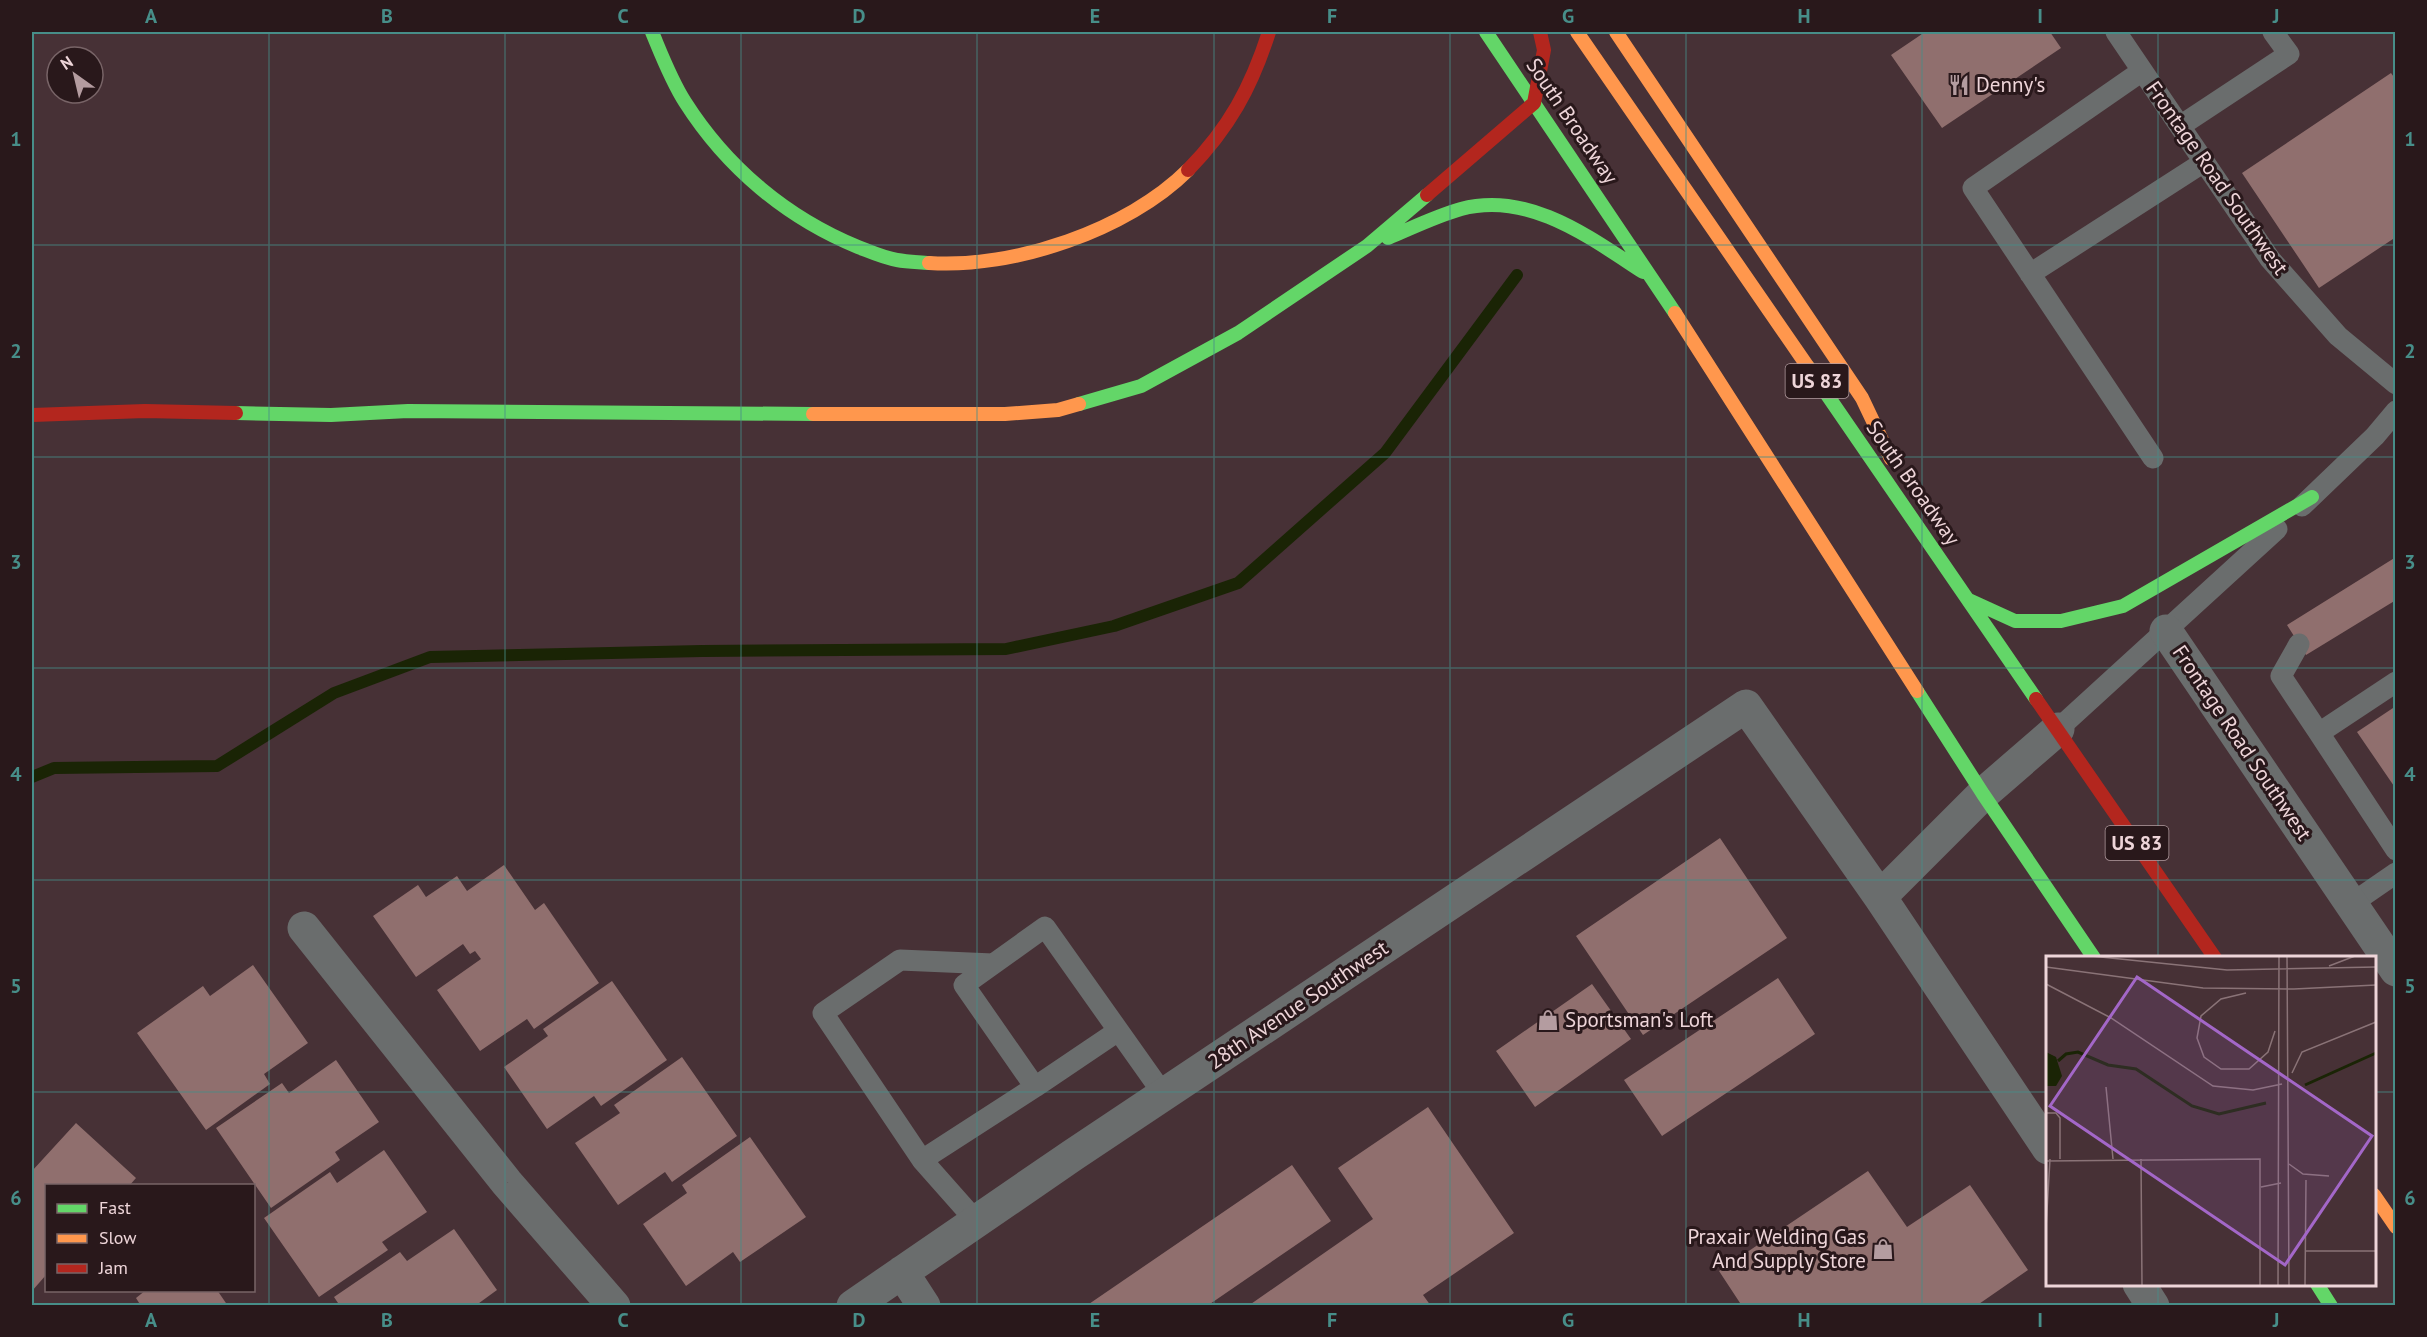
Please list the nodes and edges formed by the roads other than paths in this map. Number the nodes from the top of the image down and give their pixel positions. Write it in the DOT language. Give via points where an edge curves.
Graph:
graph roads {
  1 [pos="652,32"];
  2 [pos="1269,32"];
  3 [pos="1486,32"];
  4 [pos="1540,32"];
  5 [pos="1577,32"];
  6 [pos="1616,32"];
  7 [pos="2116,32"];
  8 [pos="2273,32"];
  9 [pos="2142,71"];
  10 [pos="1534,103"];
  11 [pos="2180,126"];
  12 [pos="2204,162"];
  13 [pos="1367,246"];
  14 [pos="2030,274"];
  15 [pos="1653,278"];
  16 [pos="2396,384"];
  17 [pos="2396,411"];
  18 [pos="32,415"];
  19 [pos="2153,458"];
  20 [pos="2312,497"];
  21 [pos="1931,545"];
  22 [pos="1969,600"];
  23 [pos="2166,631"];
  24 [pos="2299,644"];
  25 [pos="2396,682"];
  26 [pos="2058,729"];
  27 [pos="2319,733"];
  28 [pos="1983,794"];
  29 [pos="2393,838"];
  30 [pos="2396,873"];
  31 [pos="1880,897"];
  32 [pos="2351,904"];
  33 [pos="304,928"];
  34 [pos="2093,956"];
  35 [pos="2214,956"];
  36 [pos="993,964"];
  37 [pos="2396,970"];
  38 [pos="1118,1031"];
  39 [pos="1035,1087"];
  40 [pos="1164,1095"];
  41 [pos="2046,1145"];
  42 [pos="922,1160"];
  43 [pos="2376,1198"];
  44 [pos="976,1221"];
  45 [pos="2396,1227"];
  46 [pos="902,1272"];
  47 [pos="2140,1286"];
  48 [pos="2318,1286"];
  49 [pos="614,1305"];
  50 [pos="853,1305"];
  51 [pos="924,1305"];
  52 [pos="2153,1305"];
  53 [pos="2331,1305"];
  1 -- 2 [label="highway" via="661,58 687,102 747,178 816,230 899,261 928,263 987,260 1038,251 1123,216 1178,179 1232,118"];
  3 -- 10 [label="highway, South Broadway"];
  4 -- 10 [label="highway" via="1544,50"];
  5 -- 21 [label="highway, South Broadway / US 83"];
  6 -- 21 [label="highway" via="1862,398"];
  7 -- 9 [label="lane, Frontage Road Southwest"];
  8 -- 11 [label="lane" via="2289,54"];
  9 -- 11 [label="lane, Frontage Road Southwest"];
  9 -- 14 [label="lane" via="1973,188"];
  10 -- 13 [label="highway"];
  10 -- 15 [label="highway, South Broadway"];
  11 -- 12 [label="lane, Frontage Road Southwest"];
  12 -- 14 [label="lane"];
  12 -- 16 [label="lane, Frontage Road Southwest" via="2270,259 2338,336"];
  13 -- 15 [label="highway" via="1470,207 1510,204 1550,215"];
  13 -- 18 [label="highway" via="1238,333 1141,387 1058,410 933,415 408,411 332,415 145,411"];
  14 -- 19 [label="lane"];
  15 -- 28 [label="highway, South Broadway"];
  17 -- 20 [label="lane, Frontage Road Southwest"];
  20 -- 22 [label="highway" via="2123,606 2061,621 2015,621"];
  20 -- 23 [label="lane, Frontage Road Southwest"];
  21 -- 22 [label="highway, South Broadway / US 83"];
  22 -- 26 [label="highway, South Broadway / US 83"];
  23 -- 26 [label="lane"];
  23 -- 32 [label="street, Frontage Road Southwest"];
  24 -- 27 [label="lane" via="2281,676"];
  25 -- 27 [label="lane"];
  26 -- 28 [label="street"];
  26 -- 35 [label="highway, South Broadway / US 83"];
  27 -- 29 [label="lane"];
  28 -- 31 [label="street"];
  28 -- 34 [label="highway, South Broadway"];
  30 -- 32 [label="lane"];
  31 -- 40 [label="street, 28th Avenue Southwest" via="1746,706"];
  31 -- 41 [label="street"];
  32 -- 37 [label="street, Frontage Road Southwest"];
  33 -- 49 [label="street" via="507,1183"];
  36 -- 38 [label="lane" via="1046,927"];
  36 -- 39 [label="lane" via="964,985"];
  36 -- 42 [label="lane" via="900,960 823,1013"];
  38 -- 39 [label="lane"];
  38 -- 40 [label="lane"];
  39 -- 42 [label="lane"];
  40 -- 44 [label="street, 28th Avenue Southwest"];
  42 -- 44 [label="lane"];
  43 -- 45 [label="highway"];
  44 -- 46 [label="street, 28th Avenue Southwest"];
  46 -- 50 [label="street, 28th Avenue Southwest"];
  46 -- 51 [label="street"];
  47 -- 52 [label="street"];
  48 -- 53 [label="highway"];
}
